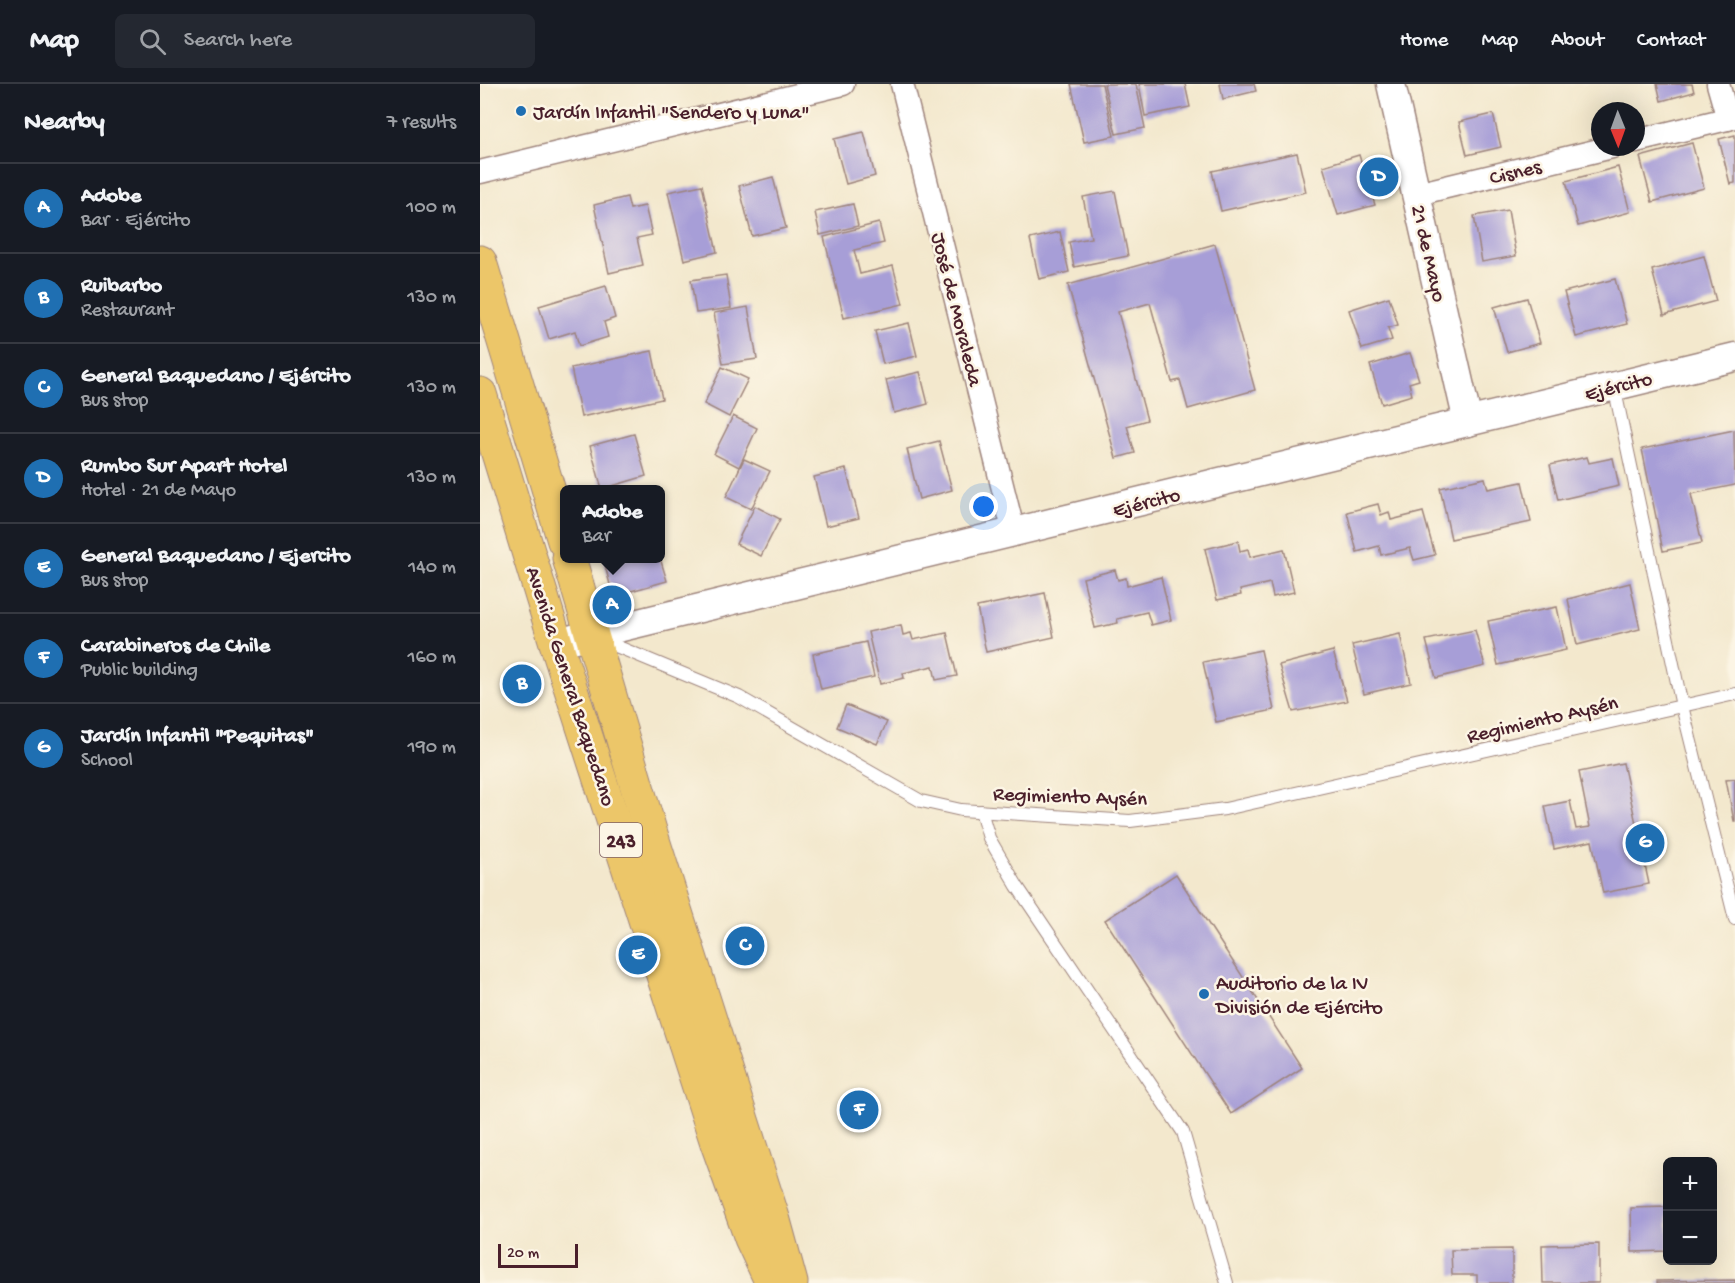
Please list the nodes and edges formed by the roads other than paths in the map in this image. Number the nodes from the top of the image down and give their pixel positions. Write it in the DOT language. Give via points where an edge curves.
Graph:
graph roads {
  1 [pos="843,84"];
  2 [pos="903,84"];
  3 [pos="1391,84"];
  4 [pos="1718,84"];
  5 [pos="1731,118"];
  6 [pos="1645,139"];
  7 [pos="1591,152"];
  8 [pos="480,172"];
  9 [pos="1417,194"];
  10 [pos="480,262"];
  11 [pos="1735,357"];
  12 [pos="1614,386"];
  13 [pos="480,394"];
  14 [pos="1468,422"];
  15 [pos="560,528"];
  16 [pos="1014,533"];
  17 [pos="570,563"];
  18 [pos="592,636"];
  19 [pos="556,643"];
  20 [pos="1735,694"];
  21 [pos="1682,706"];
  22 [pos="981,811"];
  23 [pos="637,839"];
  24 [pos="1735,919"];
  25 [pos="732,1140"];
  26 [pos="772,1283"];
  27 [pos="791,1283"];
  28 [pos="1227,1283"];
  1 -- 8 [label="street"];
  2 -- 16 [label="street, José de Moraleda"];
  3 -- 9 [label="street, 21 de Mayo"];
  4 -- 5 [label="street"];
  5 -- 6 [label="street"];
  7 -- 9 [label="street, Cisnes"];
  9 -- 14 [label="street, 21 de Mayo"];
  10 -- 15 [label="main road, Avenida General Baquedano"];
  11 -- 12 [label="street, Ejército"];
  12 -- 14 [label="street, Ejército"];
  12 -- 21 [label="lane"];
  13 -- 19 [label="main road, Avenida General Baquedano / 243"];
  14 -- 16 [label="street, Ejército"];
  16 -- 18 [label="street, Ejército"];
  17 -- 18 [label="main road, Avenida General Baquedano / 243"];
  18 -- 19 [label="street, Ejército"];
  18 -- 22 [label="lane, Regimiento Aysén" via="739,697 921,801"];
  18 -- 23 [label="main road, Avenida General Baquedano / 243"];
  19 -- 23 [label="main road, Avenida General Baquedano / 243"];
  20 -- 21 [label="lane, Regimiento Aysén"];
  21 -- 22 [label="lane, Regimiento Aysén" via="1225,809 1130,821"];
  21 -- 24 [label="lane"];
  22 -- 28 [label="lane" via="989,838 1017,886 1183,1132"];
  23 -- 25 [label="main road, Avenida General Baquedano / 243"];
  25 -- 26 [label="main road, Avenida General Baquedano / 243" via="751,1238"];
  25 -- 27 [label="main road, Avenida General Baquedano / 243"];
}
